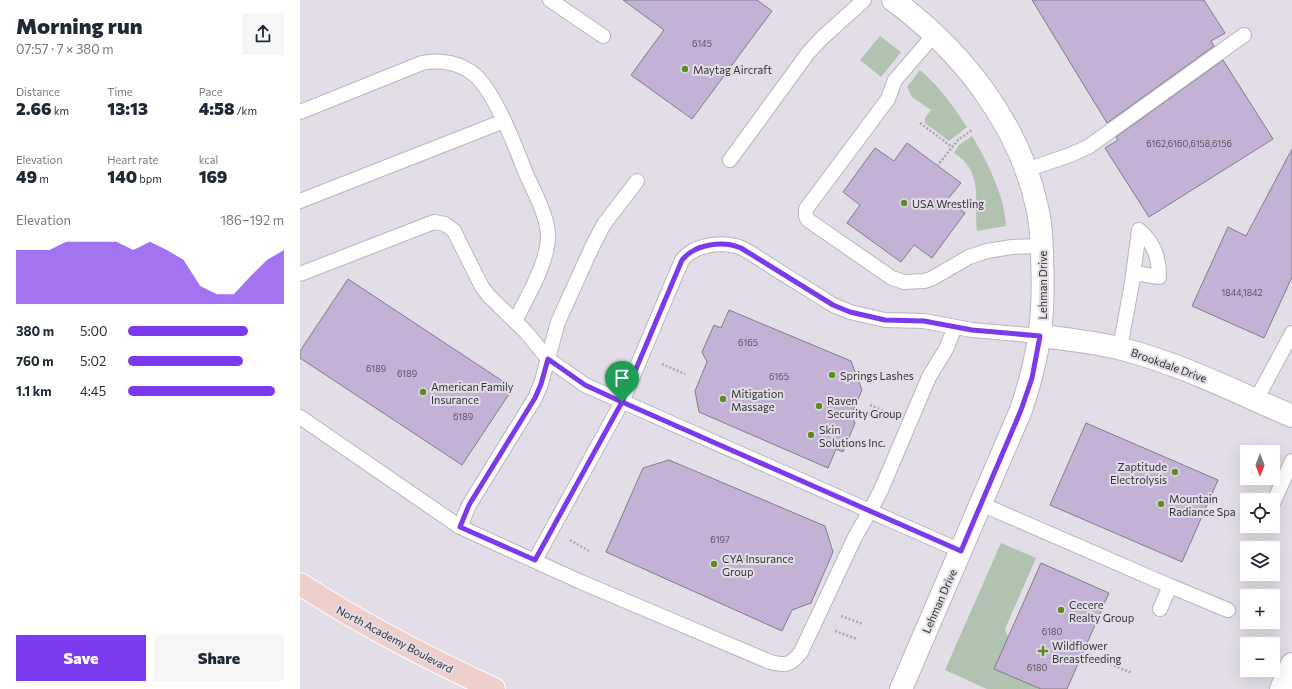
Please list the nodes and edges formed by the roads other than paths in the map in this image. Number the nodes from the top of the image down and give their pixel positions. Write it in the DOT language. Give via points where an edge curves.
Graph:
graph roads {
  1 [pos="550,0"];
  2 [pos="864,0"];
  3 [pos="897,1"];
  4 [pos="934,35"];
  5 [pos="1244,35"];
  6 [pos="603,36"];
  7 [pos="300,112"];
  8 [pos="504,121"];
  9 [pos="730,160"];
  10 [pos="1026,170"];
  11 [pos="637,181"];
  12 [pos="300,201"];
  13 [pos="1042,246"];
  14 [pos="1134,273"];
  15 [pos="300,274"];
  16 [pos="515,321"];
  17 [pos="955,327"];
  18 [pos="1292,333"];
  19 [pos="1040,336"];
  20 [pos="1120,348"];
  21 [pos="548,359"];
  22 [pos="1256,400"];
  23 [pos="622,402"];
  24 [pos="1292,416"];
  25 [pos="300,417"];
  26 [pos="1292,462"];
  27 [pos="1278,493"];
  28 [pos="981,504"];
  29 [pos="870,511"];
  30 [pos="460,527"];
  31 [pos="961,551"];
  32 [pos="535,560"];
  33 [pos="300,584"];
  34 [pos="1170,586"];
  35 [pos="1160,609"];
  36 [pos="1228,610"];
  37 [pos="1292,664"];
  38 [pos="494,689"];
  39 [pos="901,689"];
  40 [pos="1281,689"];
  1 -- 6 [label="lane"];
  2 -- 9 [label="lane" via="808,53"];
  3 -- 4 [label="street, Lehman Drive"];
  4 -- 10 [label="street, Lehman Drive" via="961,62 988,96 1008,130"];
  4 -- 13 [label="lane" via="895,80 888,99 806,209 808,220 892,278 904,282 931,279 969,257 987,251"];
  5 -- 10 [label="lane" via="1088,147"];
  7 -- 8 [label="lane" via="413,65 440,61 457,65 476,76 486,88"];
  8 -- 12 [label="lane"];
  8 -- 16 [label="lane" via="533,190 548,235 543,262"];
  10 -- 13 [label="street, Lehman Drive" via="1037,206"];
  11 -- 21 [label="lane" via="604,224 593,245 558,322"];
  13 -- 19 [label="street, Lehman Drive" via="1043,306"];
  14 -- 20 [label="lane"];
  15 -- 16 [label="lane" via="434,222 440,222 454,231 482,287"];
  16 -- 21 [label="lane"];
  17 -- 19 [label="lane"];
  17 -- 23 [label="lane" via="924,321 885,320 850,312 833,305 741,248 724,245 703,246 682,260"];
  17 -- 29 [label="lane" via="946,349 929,377"];
  18 -- 22 [label="lane"];
  19 -- 20 [label="street, Brookdale Drive"];
  19 -- 28 [label="street, Lehman Drive" via="1032,378 1021,410"];
  20 -- 22 [label="street, Brookdale Drive" via="1181,368"];
  21 -- 23 [label="lane" via="585,385"];
  21 -- 30 [label="lane" via="535,398 469,505"];
  22 -- 24 [label="street, Brookdale Drive"];
  23 -- 29 [label="lane"];
  23 -- 32 [label="lane"];
  25 -- 30 [label="lane"];
  26 -- 27 [label="lane"];
  28 -- 31 [label="street, Lehman Drive"];
  28 -- 34 [label="lane"];
  29 -- 31 [label="lane"];
  29 -- 32 [label="lane" via="855,537 801,652 793,662 787,664 770,662"];
  30 -- 32 [label="lane"];
  31 -- 39 [label="street, Lehman Drive"];
  33 -- 38 [label="highway, North Academy Boulevard" via="334,606"];
  34 -- 35 [label="lane"];
  34 -- 36 [label="lane"];
  37 -- 40 [label="street"];
}
